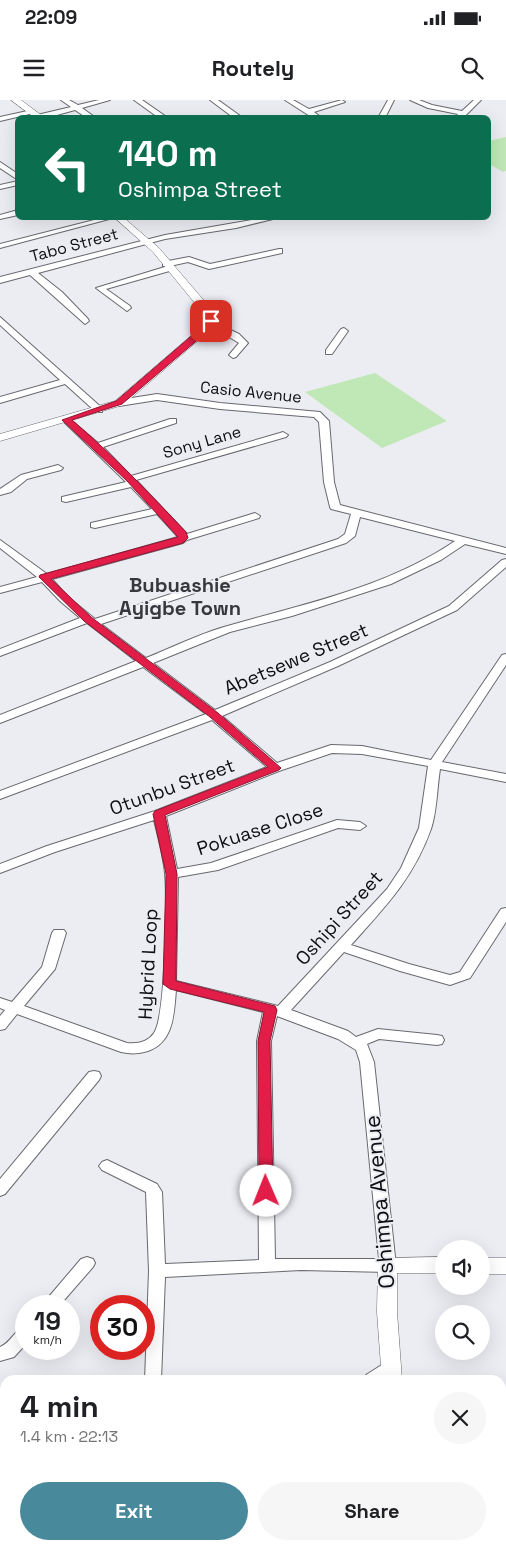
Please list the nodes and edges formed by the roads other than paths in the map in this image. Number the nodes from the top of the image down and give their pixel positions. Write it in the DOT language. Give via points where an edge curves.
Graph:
graph roads {
  1 [pos="15,100"];
  2 [pos="64,100"];
  3 [pos="107,100"];
  4 [pos="137,100"];
  5 [pos="213,100"];
  6 [pos="288,100"];
  7 [pos="392,100"];
  8 [pos="413,100"];
  9 [pos="478,100"];
  10 [pos="342,102"];
  11 [pos="76,108"];
  12 [pos="32,112"];
  13 [pos="308,112"];
  14 [pos="20,115"];
  15 [pos="37,115"];
  16 [pos="49,115"];
  17 [pos="89,115"];
  18 [pos="160,115"];
  19 [pos="236,115"];
  20 [pos="314,115"];
  21 [pos="382,115"];
  22 [pos="460,115"];
  23 [pos="15,116"];
  24 [pos="0,120"];
  25 [pos="0,164"];
  26 [pos="15,176"];
  27 [pos="15,184"];
  28 [pos="0,187"];
  29 [pos="15,213"];
  30 [pos="0,217"];
  31 [pos="100,220"];
  32 [pos="121,220"];
  33 [pos="264,220"];
  34 [pos="146,241"];
  35 [pos="0,246"];
  36 [pos="279,251"];
  37 [pos="168,266"];
  38 [pos="31,271"];
  39 [pos="0,280"];
  40 [pos="127,308"];
  41 [pos="0,320"];
  42 [pos="86,322"];
  43 [pos="222,330"];
  44 [pos="344,332"];
  45 [pos="329,352"];
  46 [pos="233,354"];
  47 [pos="66,381"];
  48 [pos="0,400"];
  49 [pos="119,402"];
  50 [pos="99,410"];
  51 [pos="66,420"];
  52 [pos="173,421"];
  53 [pos="283,435"];
  54 [pos="0,438"];
  55 [pos="97,446"];
  56 [pos="58,468"];
  57 [pos="132,481"];
  58 [pos="0,492"];
  59 [pos="66,499"];
  60 [pos="160,510"];
  61 [pos="356,514"];
  62 [pos="254,516"];
  63 [pos="95,525"];
  64 [pos="183,538"];
  65 [pos="463,540"];
  66 [pos="0,543"];
  67 [pos="506,551"];
  68 [pos="506,562"];
  69 [pos="44,577"];
  70 [pos="0,590"];
  71 [pos="90,621"];
  72 [pos="0,653"];
  73 [pos="506,657"];
  74 [pos="143,662"];
  75 [pos="214,715"];
  76 [pos="0,719"];
  77 [pos="434,765"];
  78 [pos="275,768"];
  79 [pos="506,778"];
  80 [pos="0,795"];
  81 [pos="159,814"];
  82 [pos="360,826"];
  83 [pos="0,869"];
  84 [pos="171,874"];
  85 [pos="506,912"];
  86 [pos="59,933"];
  87 [pos="340,946"];
  88 [pos="170,984"];
  89 [pos="0,1003"];
  90 [pos="15,1009"];
  91 [pos="276,1011"];
  92 [pos="0,1025"];
  93 [pos="437,1040"];
  94 [pos="357,1042"];
  95 [pos="94,1076"];
  96 [pos="107,1166"];
  97 [pos="0,1190"];
  98 [pos="87,1262"];
  99 [pos="435,1265"];
  100 [pos="267,1266"];
  101 [pos="388,1266"];
  102 [pos="490,1266"];
  103 [pos="506,1266"];
  104 [pos="157,1271"];
  105 [pos="58,1295"];
  106 [pos="15,1346"];
  107 [pos="0,1354"];
  108 [pos="391,1373"];
  109 [pos="153,1375"];
  1 -- 12 [label="street"];
  2 -- 11 [label="street"];
  3 -- 11 [label="street"];
  4 -- 18 [label="street"];
  5 -- 19 [label="street"];
  6 -- 13 [label="street"];
  7 -- 21 [label="street"];
  8 -- 22 [label="street"];
  9 -- 22 [label="street"];
  10 -- 13 [label="street"];
  11 -- 16 [label="street"];
  11 -- 17 [label="street"];
  12 -- 14 [label="street"];
  12 -- 15 [label="street"];
  13 -- 20 [label="street"];
  23 -- 24 [label="street"];
  25 -- 26 [label="street"];
  27 -- 28 [label="street"];
  29 -- 30 [label="street"];
  31 -- 35 [label="street"];
  32 -- 34 [label="street"];
  33 -- 34 [label="street, Tabo Street"];
  34 -- 37 [label="street"];
  34 -- 38 [label="street, Tabo Street"];
  36 -- 37 [label="street" via="209,267 189,259"];
  37 -- 40 [label="street" via="100,288"];
  37 -- 49 [label="street" via="208,312 211,321"];
  38 -- 39 [label="street, Tabo Street"];
  38 -- 42 [label="street"];
  41 -- 47 [label="street"];
  43 -- 46 [label="street" via="244,343"];
  44 -- 45 [label="street"];
  47 -- 48 [label="street"];
  47 -- 50 [label="street"];
  49 -- 50 [label="street"];
  49 -- 61 [label="street, Casio Avenue" via="157,397 317,414 324,421 332,502 338,510"];
  50 -- 51 [label="street"];
  51 -- 54 [label="street"];
  51 -- 55 [label="street"];
  52 -- 55 [label="street"];
  53 -- 57 [label="street, Sony Lane"];
  55 -- 57 [label="street"];
  56 -- 58 [label="street" via="24,477"];
  57 -- 59 [label="street, Sony Lane"];
  57 -- 60 [label="street"];
  60 -- 63 [label="street"];
  60 -- 64 [label="street"];
  61 -- 65 [label="street, Casio Avenue"];
  61 -- 71 [label="street" via="350,536 342,541"];
  62 -- 64 [label="street"];
  64 -- 69 [label="street"];
  65 -- 67 [label="street, Casio Avenue"];
  65 -- 74 [label="street" via="437,558 387,582 226,630"];
  66 -- 69 [label="street"];
  68 -- 75 [label="street, Abetsewe Street" via="453,608 435,618"];
  69 -- 70 [label="street"];
  69 -- 71 [label="street"];
  71 -- 72 [label="street"];
  71 -- 74 [label="street"];
  73 -- 77 [label="street, Oshipi Street"];
  74 -- 75 [label="street"];
  74 -- 76 [label="street"];
  75 -- 78 [label="street"];
  75 -- 80 [label="street, Abetsewe Street"];
  77 -- 78 [label="street, Otunbu Street" via="339,748"];
  77 -- 79 [label="street, Otunbu Street"];
  77 -- 87 [label="street, Oshipi Street" via="425,828 407,868 378,909"];
  78 -- 81 [label="street, Otunbu Street"];
  81 -- 83 [label="street, Otunbu Street"];
  81 -- 84 [label="street, Hybrid Loop"];
  82 -- 84 [label="street, Pokuase Close" via="337,824 213,867"];
  84 -- 88 [label="street, Hybrid Loop"];
  85 -- 87 [label="street" via="465,974 450,980"];
  86 -- 90 [label="street" via="48,969"];
  87 -- 91 [label="street, Oshipi Street" via="296,997"];
  88 -- 90 [label="street, Hybrid Loop" via="163,1032 146,1047 137,1050"];
  88 -- 91 [label="street"];
  89 -- 90 [label="street, Hybrid Loop"];
  90 -- 92 [label="street"];
  91 -- 94 [label="street"];
  91 -- 100 [label="street" via="264,1041"];
  93 -- 94 [label="street" via="378,1034"];
  94 -- 101 [label="street, Oshimpa Avenue" via="362,1046 367,1062"];
  95 -- 97 [label="street"];
  96 -- 104 [label="street" via="152,1188"];
  98 -- 105 [label="street"];
  99 -- 101 [label="street"];
  100 -- 101 [label="street"];
  100 -- 104 [label="street"];
  101 -- 108 [label="street, Oshimpa Avenue"];
  102 -- 103 [label="street"];
  104 -- 109 [label="street"];
  106 -- 107 [label="street"];
}
